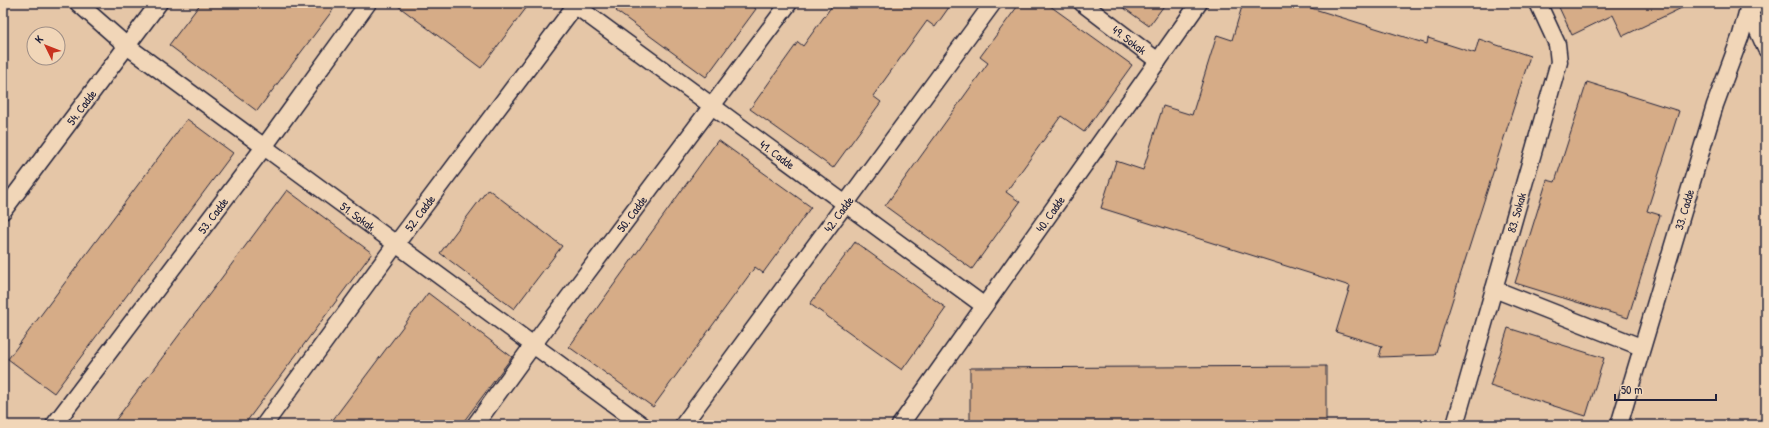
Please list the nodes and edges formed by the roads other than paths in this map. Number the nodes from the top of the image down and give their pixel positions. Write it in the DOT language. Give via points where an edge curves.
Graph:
graph roads {
  1 [pos="78,3"];
  2 [pos="159,3"];
  3 [pos="368,3"];
  4 [pos="789,3"];
  5 [pos="993,3"];
  6 [pos="1082,3"];
  7 [pos="1199,3"];
  8 [pos="1538,3"];
  9 [pos="575,4"];
  10 [pos="1752,5"];
  11 [pos="126,46"];
  12 [pos="1766,49"];
  13 [pos="1158,61"];
  14 [pos="713,105"];
  15 [pos="264,147"];
  16 [pos="845,203"];
  17 [pos="3,211"];
  18 [pos="396,244"];
  19 [pos="1494,289"];
  20 [pos="983,305"];
  21 [pos="533,345"];
  22 [pos="1641,347"];
  23 [pos="54,425"];
  24 [pos="264,425"];
  25 [pos="475,425"];
  26 [pos="642,425"];
  27 [pos="683,425"];
  28 [pos="900,425"];
  29 [pos="1455,425"];
  30 [pos="1619,425"];
  1 -- 11 [label="street, 51. Sokak"];
  2 -- 11 [label="street, 54. Cadde"];
  3 -- 15 [label="street, 53. Cadde"];
  4 -- 14 [label="street, 50. Cadde"];
  5 -- 16 [label="street, 42. Cadde"];
  6 -- 13 [label="street, 49. Sokak"];
  7 -- 13 [label="street, 40. Cadde"];
  8 -- 19 [label="street, 83. Sokak" via="1557,44 1559,62"];
  9 -- 14 [label="street, 41. Cadde"];
  9 -- 18 [label="street, 52. Cadde"];
  10 -- 12 [label="street"];
  10 -- 22 [label="street, 33. Cadde" via="1715,105"];
  11 -- 15 [label="street, 51. Sokak"];
  11 -- 17 [label="street, 54. Cadde"];
  13 -- 20 [label="street, 40. Cadde"];
  14 -- 16 [label="street, 41. Cadde"];
  14 -- 21 [label="street, 50. Cadde"];
  15 -- 18 [label="street, 51. Sokak"];
  15 -- 23 [label="street, 53. Cadde"];
  16 -- 20 [label="street, 41. Cadde"];
  16 -- 27 [label="street, 42. Cadde"];
  18 -- 21 [label="street, 51. Sokak"];
  18 -- 24 [label="street, 52. Cadde"];
  19 -- 22 [label="street"];
  19 -- 29 [label="street, 83. Sokak"];
  20 -- 28 [label="street, 40. Cadde"];
  21 -- 25 [label="street, 50. Cadde"];
  21 -- 26 [label="street, 51. Sokak"];
  22 -- 30 [label="street, 33. Cadde"];
}
